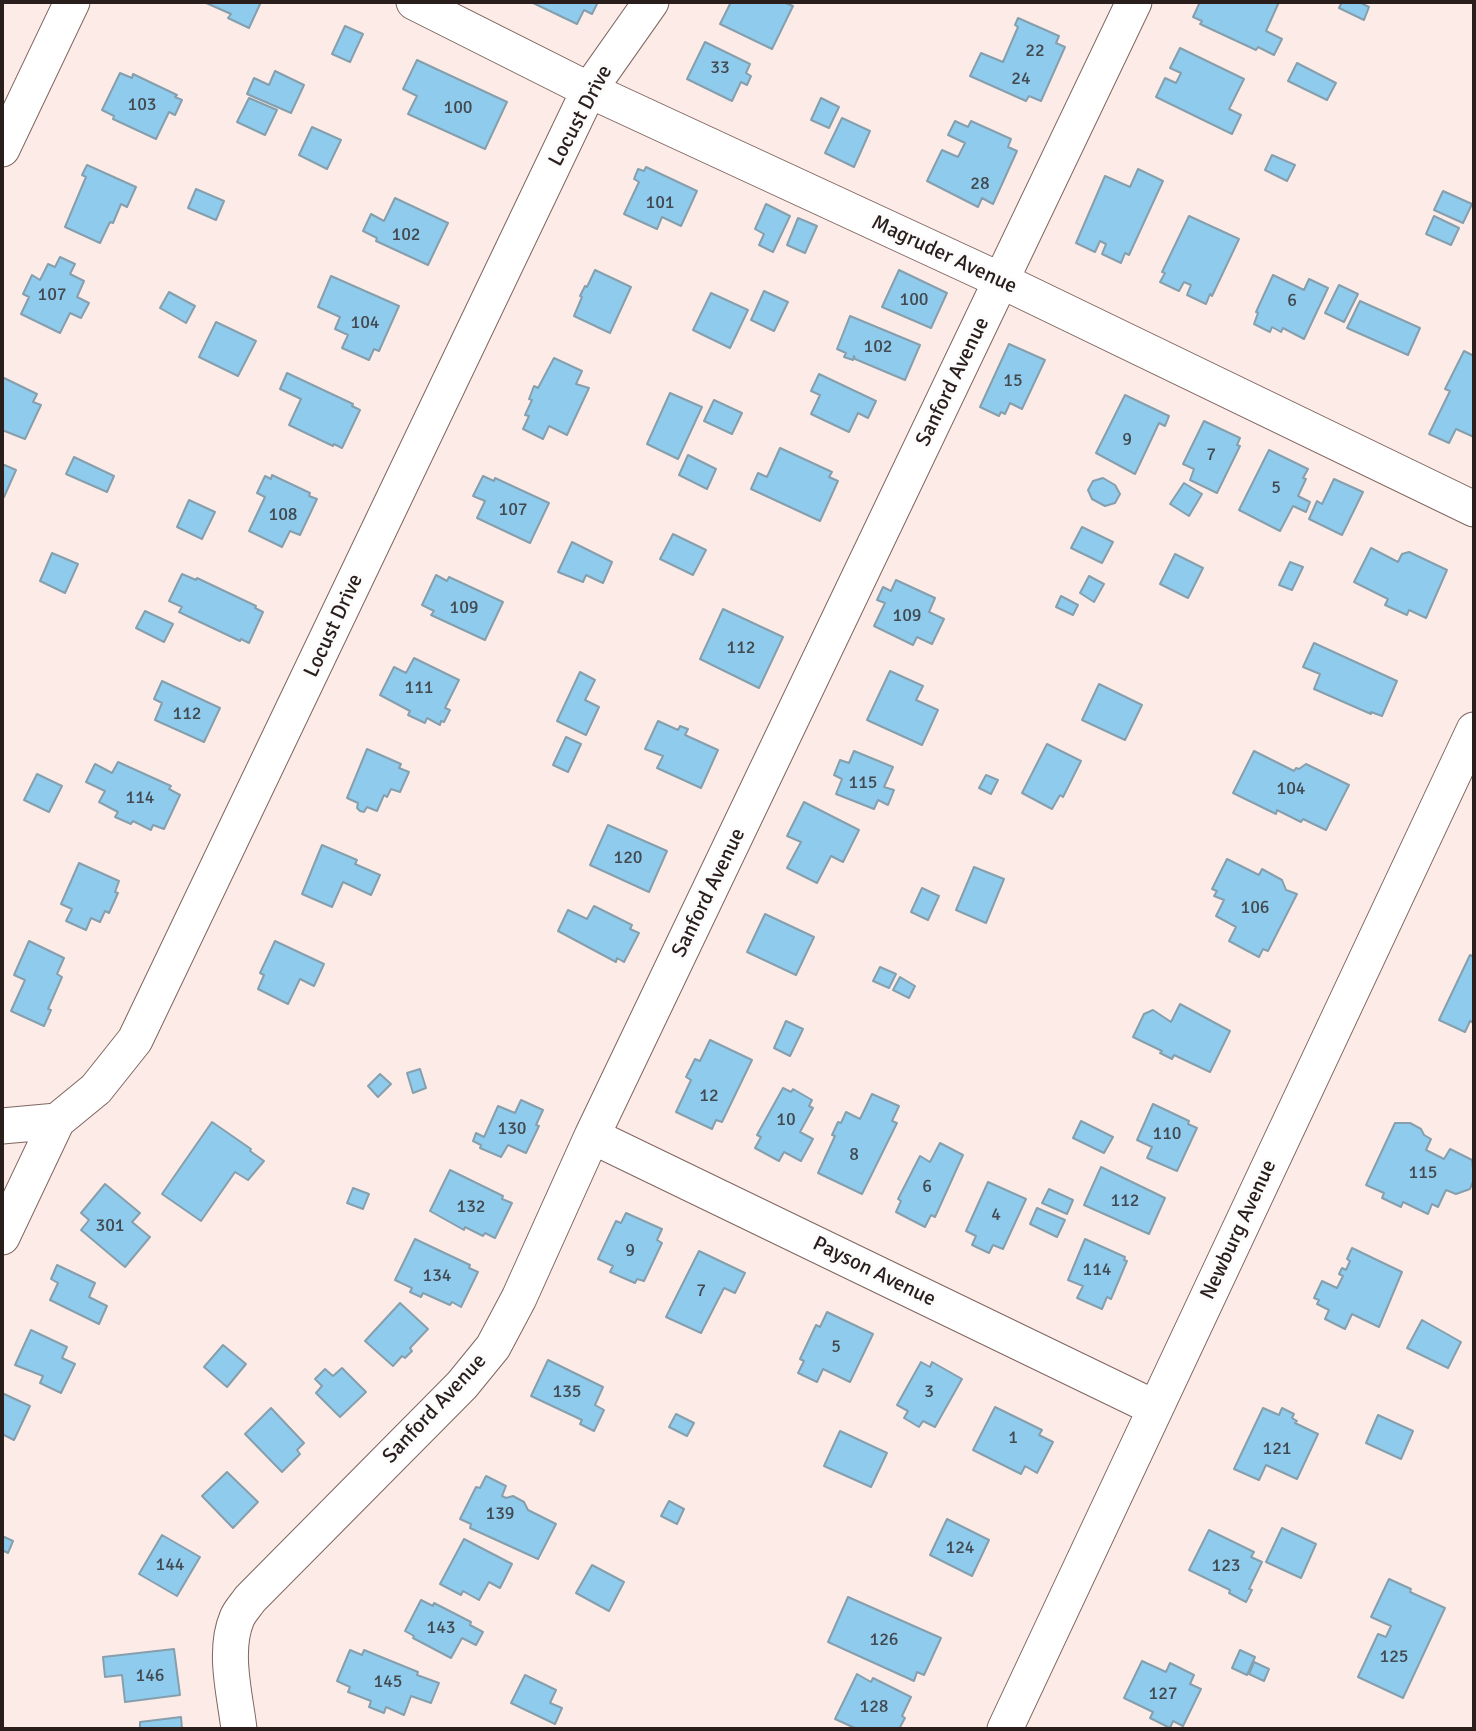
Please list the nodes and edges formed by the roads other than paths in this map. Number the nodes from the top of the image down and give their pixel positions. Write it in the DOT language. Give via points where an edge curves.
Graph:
graph roads {
  1 [pos="72,2"];
  2 [pos="414,2"];
  3 [pos="651,2"];
  4 [pos="1134,2"];
  5 [pos="589,90"];
  6 [pos="2,149"];
  7 [pos="1002,281"];
  8 [pos="1474,509"];
  9 [pos="1474,730"];
  10 [pos="57,1121"];
  11 [pos="2,1126"];
  12 [pos="593,1136"];
  13 [pos="2,1237"];
  14 [pos="1155,1408"];
  15 [pos="239,1729"];
  16 [pos="1005,1729"];
  1 -- 6 [label="street"];
  2 -- 5 [label="street, Magruder Avenue"];
  3 -- 5 [label="street, Locust Drive"];
  4 -- 7 [label="street, Sanford Avenue"];
  5 -- 7 [label="street, Magruder Avenue"];
  5 -- 10 [label="street, Locust Drive" via="135,1040 96,1089"];
  7 -- 8 [label="street, Magruder Avenue"];
  7 -- 12 [label="street, Sanford Avenue"];
  9 -- 14 [label="street, Newburg Avenue"];
  10 -- 11 [label="street"];
  10 -- 13 [label="street, Locust Drive"];
  12 -- 14 [label="street, Payson Avenue"];
  12 -- 15 [label="street, Sanford Avenue" via="493,1348 250,1599 238,1617 232,1663"];
  14 -- 16 [label="street, Newburg Avenue"];
}
